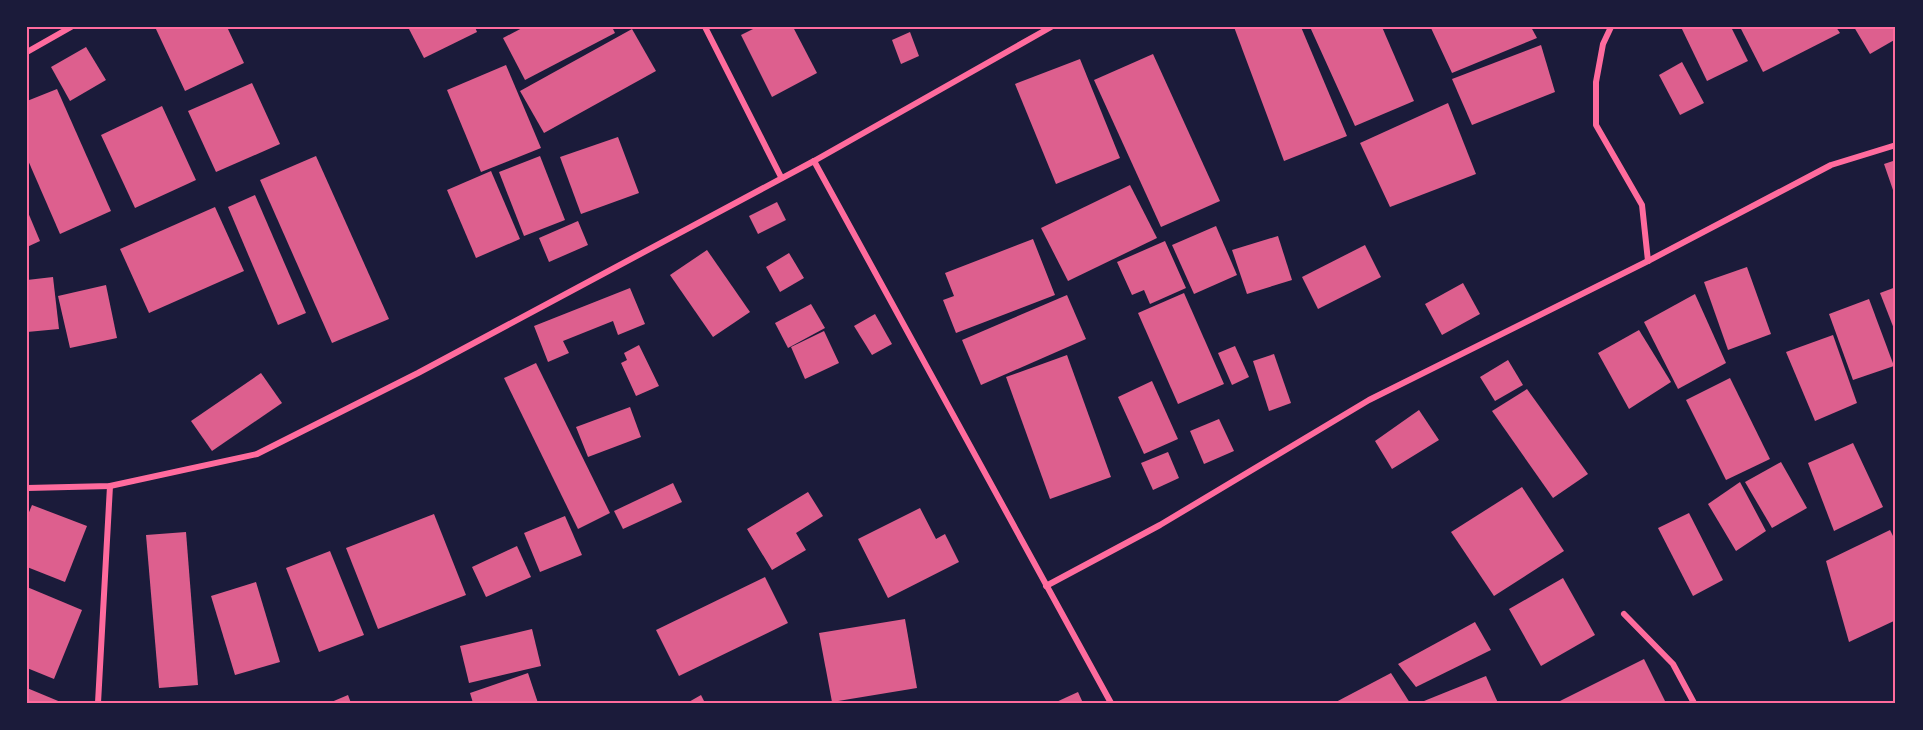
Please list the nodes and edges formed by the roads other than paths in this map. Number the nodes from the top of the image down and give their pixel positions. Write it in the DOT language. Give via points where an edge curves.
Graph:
graph roads {
  1 [pos="70,27"];
  2 [pos="705,27"];
  3 [pos="1050,27"];
  4 [pos="1611,27"];
  5 [pos="27,52"];
  6 [pos="1896,146"];
  7 [pos="814,161"];
  8 [pos="781,177"];
  9 [pos="1648,261"];
  10 [pos="110,486"];
  11 [pos="27,488"];
  12 [pos="1046,586"];
  13 [pos="1624,614"];
  14 [pos="98,703"];
  15 [pos="1111,703"];
  16 [pos="1694,703"];
  1 -- 5 [label="street"];
  2 -- 8 [label="street"];
  3 -- 7 [label="street"];
  4 -- 9 [label="street" via="1603,44 1596,82 1596,125 1642,205"];
  6 -- 9 [label="street" via="1830,165"];
  7 -- 8 [label="street"];
  7 -- 12 [label="street"];
  8 -- 10 [label="street" via="418,372 257,453"];
  9 -- 12 [label="street" via="1369,400 1160,525"];
  10 -- 11 [label="street"];
  10 -- 14 [label="street"];
  12 -- 15 [label="street"];
  13 -- 16 [label="street" via="1672,664"];
}
